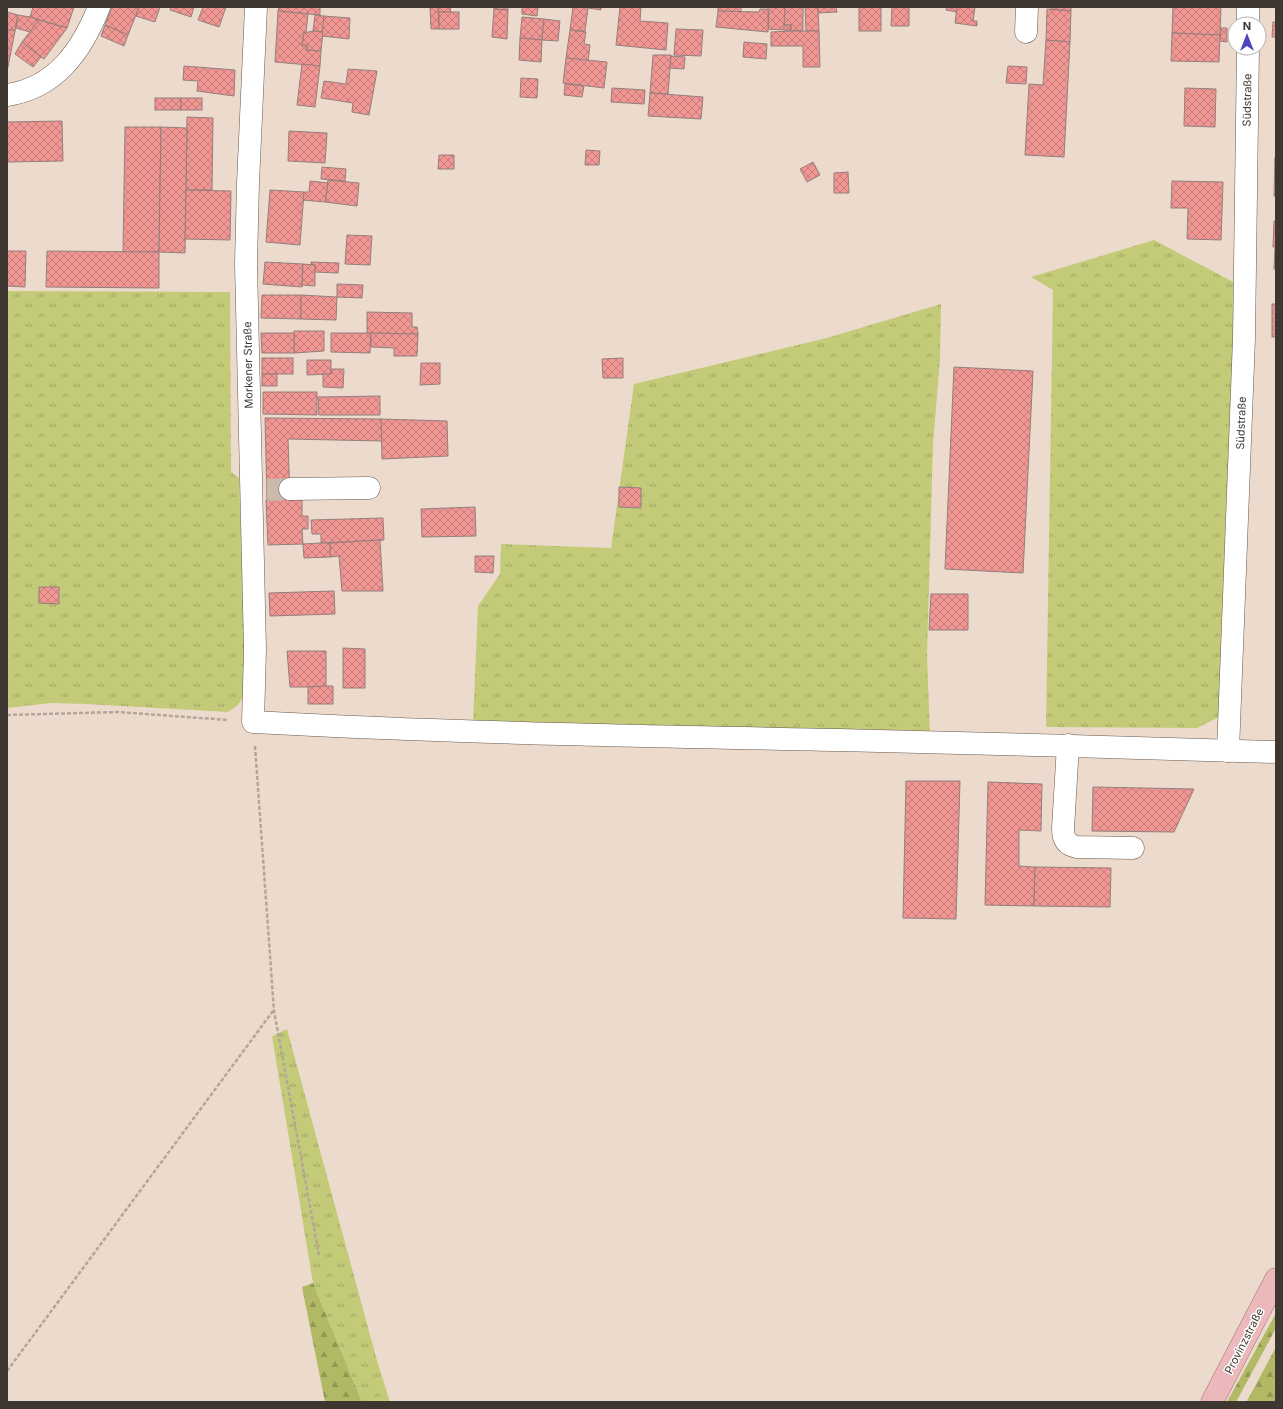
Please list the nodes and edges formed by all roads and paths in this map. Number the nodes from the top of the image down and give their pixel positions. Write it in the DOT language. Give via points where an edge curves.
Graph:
graph roads {
  1 [pos="99,7"];
  2 [pos="256,7"];
  3 [pos="1027,7"];
  4 [pos="1026,32"];
  5 [pos="1248,56"];
  6 [pos="7,95"];
  7 [pos="369,488"];
  8 [pos="290,490"];
  9 [pos="7,715"];
  10 [pos="253,722"];
  11 [pos="1068,745"];
  12 [pos="1228,751"];
  13 [pos="1276,752"];
  14 [pos="1133,848"];
  15 [pos="274,1011"];
  16 [pos="319,1255"];
  17 [pos="1276,1279"];
  18 [pos="7,1371"];
  19 [pos="1212,1402"];
  1 -- 6 [label="street" via="86,37 62,68 30,90"];
  2 -- 10 [label="street, Morkener Straße" via="246,264 259,490"];
  3 -- 4 [label="street"];
  5 -- 12 [label="street, Südstraße" via="1244,338"];
  7 -- 8 [label="street"];
  9 -- 10 [label="path" via="118,712"];
  10 -- 11 [label="street" via="402,730"];
  10 -- 15 [label="path"];
  11 -- 12 [label="street"];
  11 -- 14 [label="street" via="1063,829 1066,841 1077,847"];
  12 -- 13 [label="street"];
  15 -- 16 [label="path"];
  15 -- 18 [label="path"];
  17 -- 19 [label="main road, Provinzstraße"];
}
